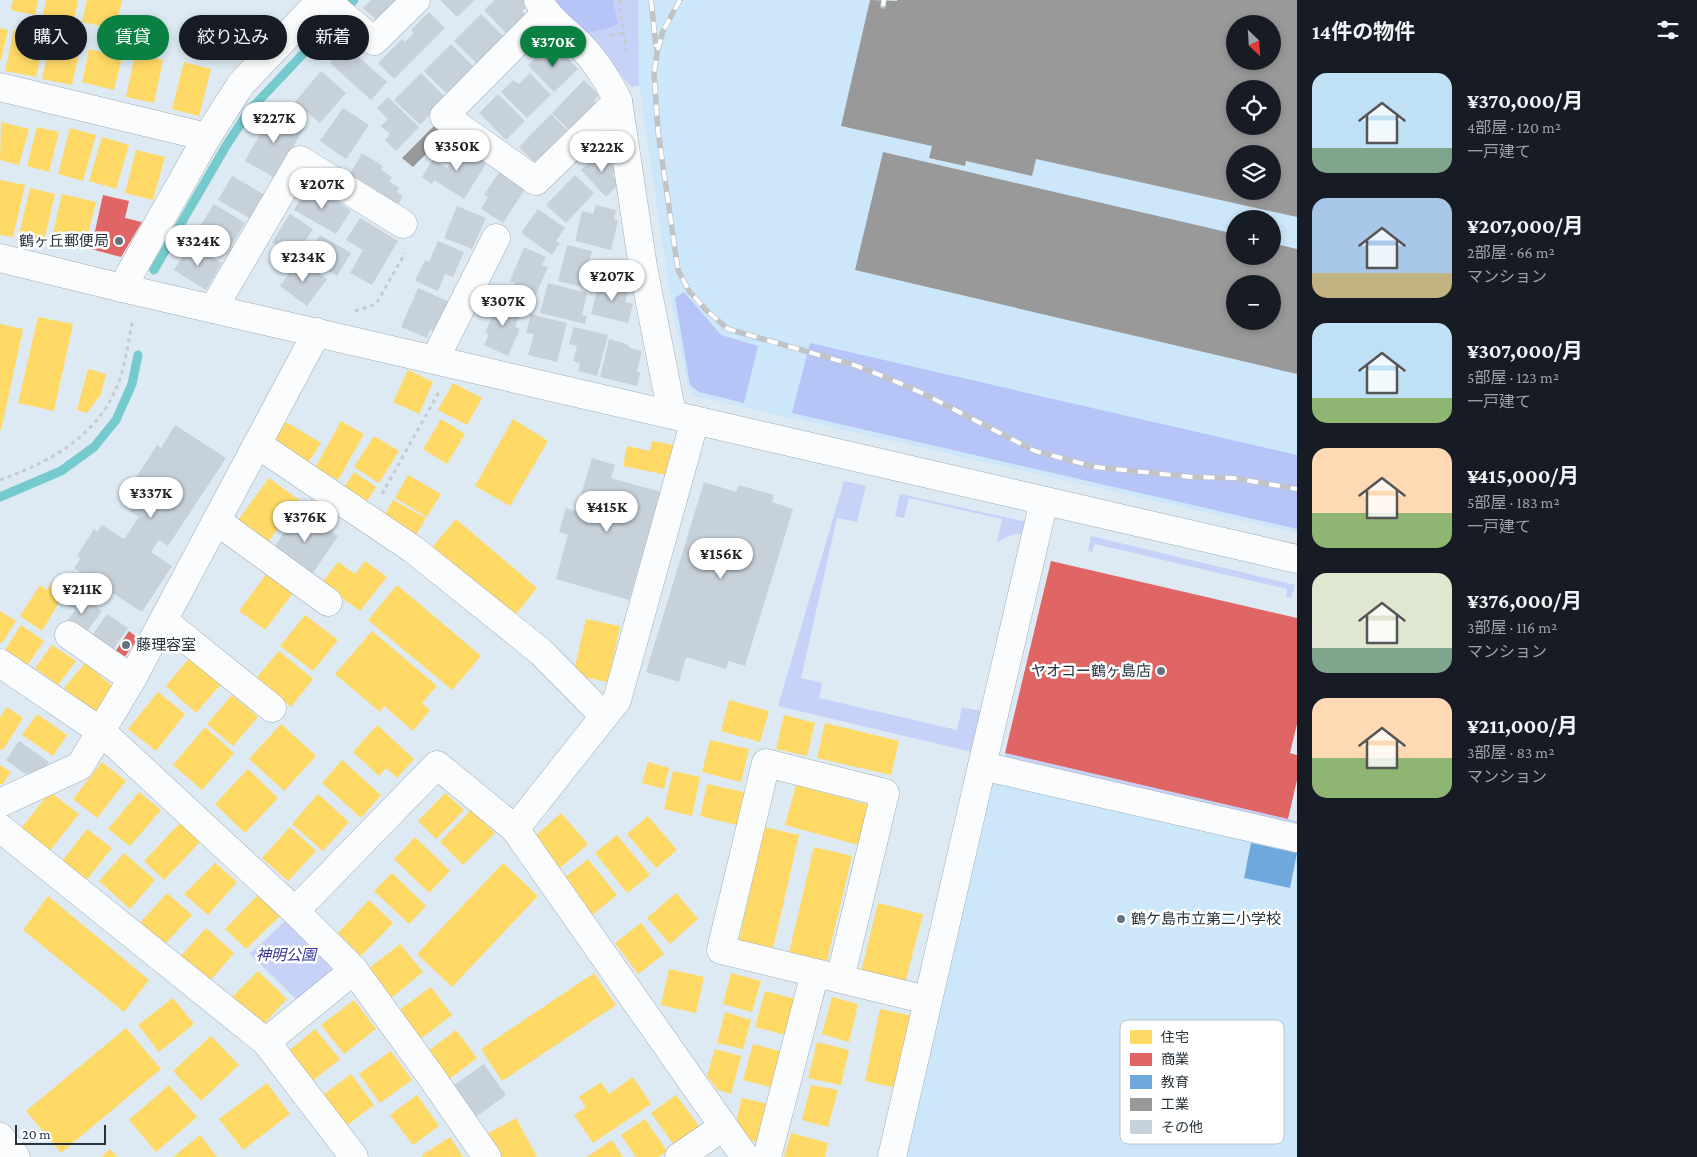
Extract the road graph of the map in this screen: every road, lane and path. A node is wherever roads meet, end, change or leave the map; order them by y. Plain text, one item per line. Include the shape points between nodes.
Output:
1 (323, 0) edge
2 (416, 0) edge
3 (619, 0) edge
4 (542, 6) edge
5 (627, 57) dead end
6 (0, 87) edge
7 (618, 101) junction
8 (207, 137) junction
9 (404, 224) joint
10 (496, 238) dead end
11 (0, 258) edge
12 (130, 289) junction
13 (212, 309) junction
14 (321, 333) junction
15 (445, 362) junction
16 (684, 417) junction
17 (257, 444) junction
18 (0, 480) edge
19 (1044, 501) junction
20 (368, 518) junction
21 (217, 521) junction
22 (1297, 559) edge
23 (328, 602) dead end
24 (164, 621) junction
25 (69, 635) dead end
26 (0, 664) edge
27 (132, 679) junction
28 (272, 708) dead end
29 (604, 716) junction
30 (102, 732) junction
31 (982, 766) junction
32 (1, 801) edge
33 (0, 828) edge
34 (515, 829) junction
35 (1297, 838) edge
36 (295, 911) junction
37 (354, 970) junction
38 (828, 976) junction
39 (927, 1000) junction
40 (266, 1042) junction
41 (723, 1127) junction
42 (0, 1137) edge
43 (16, 1157) edge
44 (354, 1157) edge
45 (487, 1157) edge
46 (679, 1157) edge
47 (745, 1157) edge
48 (767, 1157) edge
49 (892, 1157) edge

1 - 2 street via 374,41
1 - 8 street via 241,84
3 - 5 path
4 - 7 street via 595,62
4 - 7 street via 444,116 536,181
6 - 8 street
7 - 16 street via 642,267
8 - 12 street
9 - 13 street via 300,160
9 - 14 path via 409,247 376,304 336,317
10 - 15 street
11 - 12 street
12 - 13 street
12 - 18 path via 122,372 112,399 92,428 65,450
13 - 14 street
14 - 15 street
14 - 17 street
15 - 16 street
15 - 20 path
16 - 19 street
16 - 29 street via 617,700
17 - 20 street
17 - 21 street
19 - 22 street
19 - 31 street
20 - 29 street via 414,550 540,652
21 - 23 street
21 - 24 street
24 - 27 street
24 - 28 street
25 - 27 street
26 - 30 street
27 - 30 street
29 - 34 street
30 - 32 street via 80,766
30 - 36 street
31 - 35 street
31 - 39 street
33 - 40 street
34 - 36 street via 437,765
34 - 41 street
36 - 37 street
37 - 40 street
37 - 45 street
38 - 38 street via 721,950 766,763 885,793
38 - 39 street
38 - 48 street
39 - 49 street
40 - 44 street
41 - 46 street
41 - 47 street
42 - 43 street

